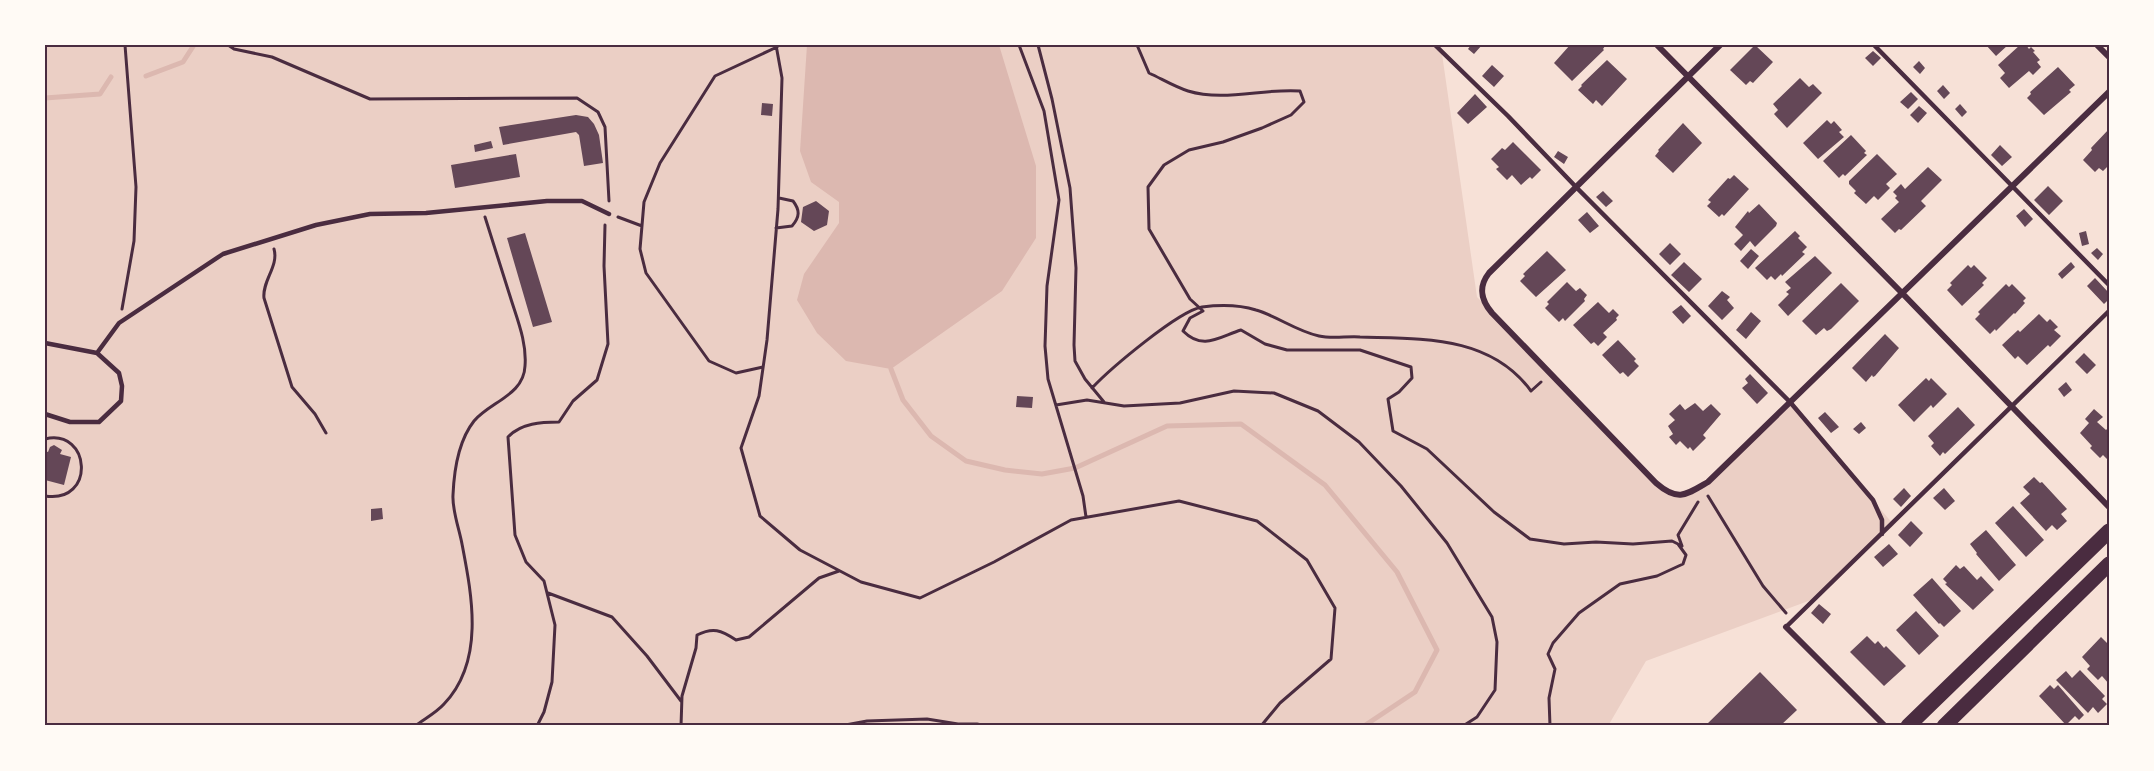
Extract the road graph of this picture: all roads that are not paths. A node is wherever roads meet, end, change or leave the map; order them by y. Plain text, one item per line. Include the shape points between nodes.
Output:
1 (1435, 45) edge
2 (1657, 45) edge
3 (1720, 45) edge
4 (1874, 45) edge
5 (2097, 45) edge
6 (2109, 57) edge
7 (1687, 78) junction
8 (2109, 92) edge
9 (2011, 186) junction
10 (1576, 188) junction
11 (609, 214) road end
12 (2109, 285) edge
13 (1902, 293) junction
14 (2109, 312) edge
15 (45, 343) edge
16 (97, 353) junction
17 (1790, 402) junction
18 (2012, 408) junction
19 (45, 414) edge
20 (2109, 507) edge
21 (2109, 531) edge
22 (1882, 534) junction
23 (2109, 564) edge
24 (1786, 627) joint
25 (1886, 726) edge
26 (1908, 726) edge
27 (1944, 726) edge

1 - 10 lane
2 - 7 street
3 - 7 street
4 - 9 lane
5 - 6 street
7 - 10 street
7 - 13 street
8 - 9 street
9 - 12 lane
9 - 13 street
10 - 17 lane
10 - 17 street via 1489,273 1481,291 1483,299 1492,313 1656,483 1680,496 1696,490
11 - 16 lane via 582,201 547,201 426,213 370,214 316,225 223,254 119,322
13 - 17 street
13 - 18 street
14 - 18 lane
15 - 16 lane
16 - 19 lane via 119,373 121,401 99,422 70,422
17 - 22 lane via 1873,500 1882,520
18 - 20 street
18 - 22 lane
21 - 26 main road
22 - 24 lane
23 - 27 main road
24 - 25 street

